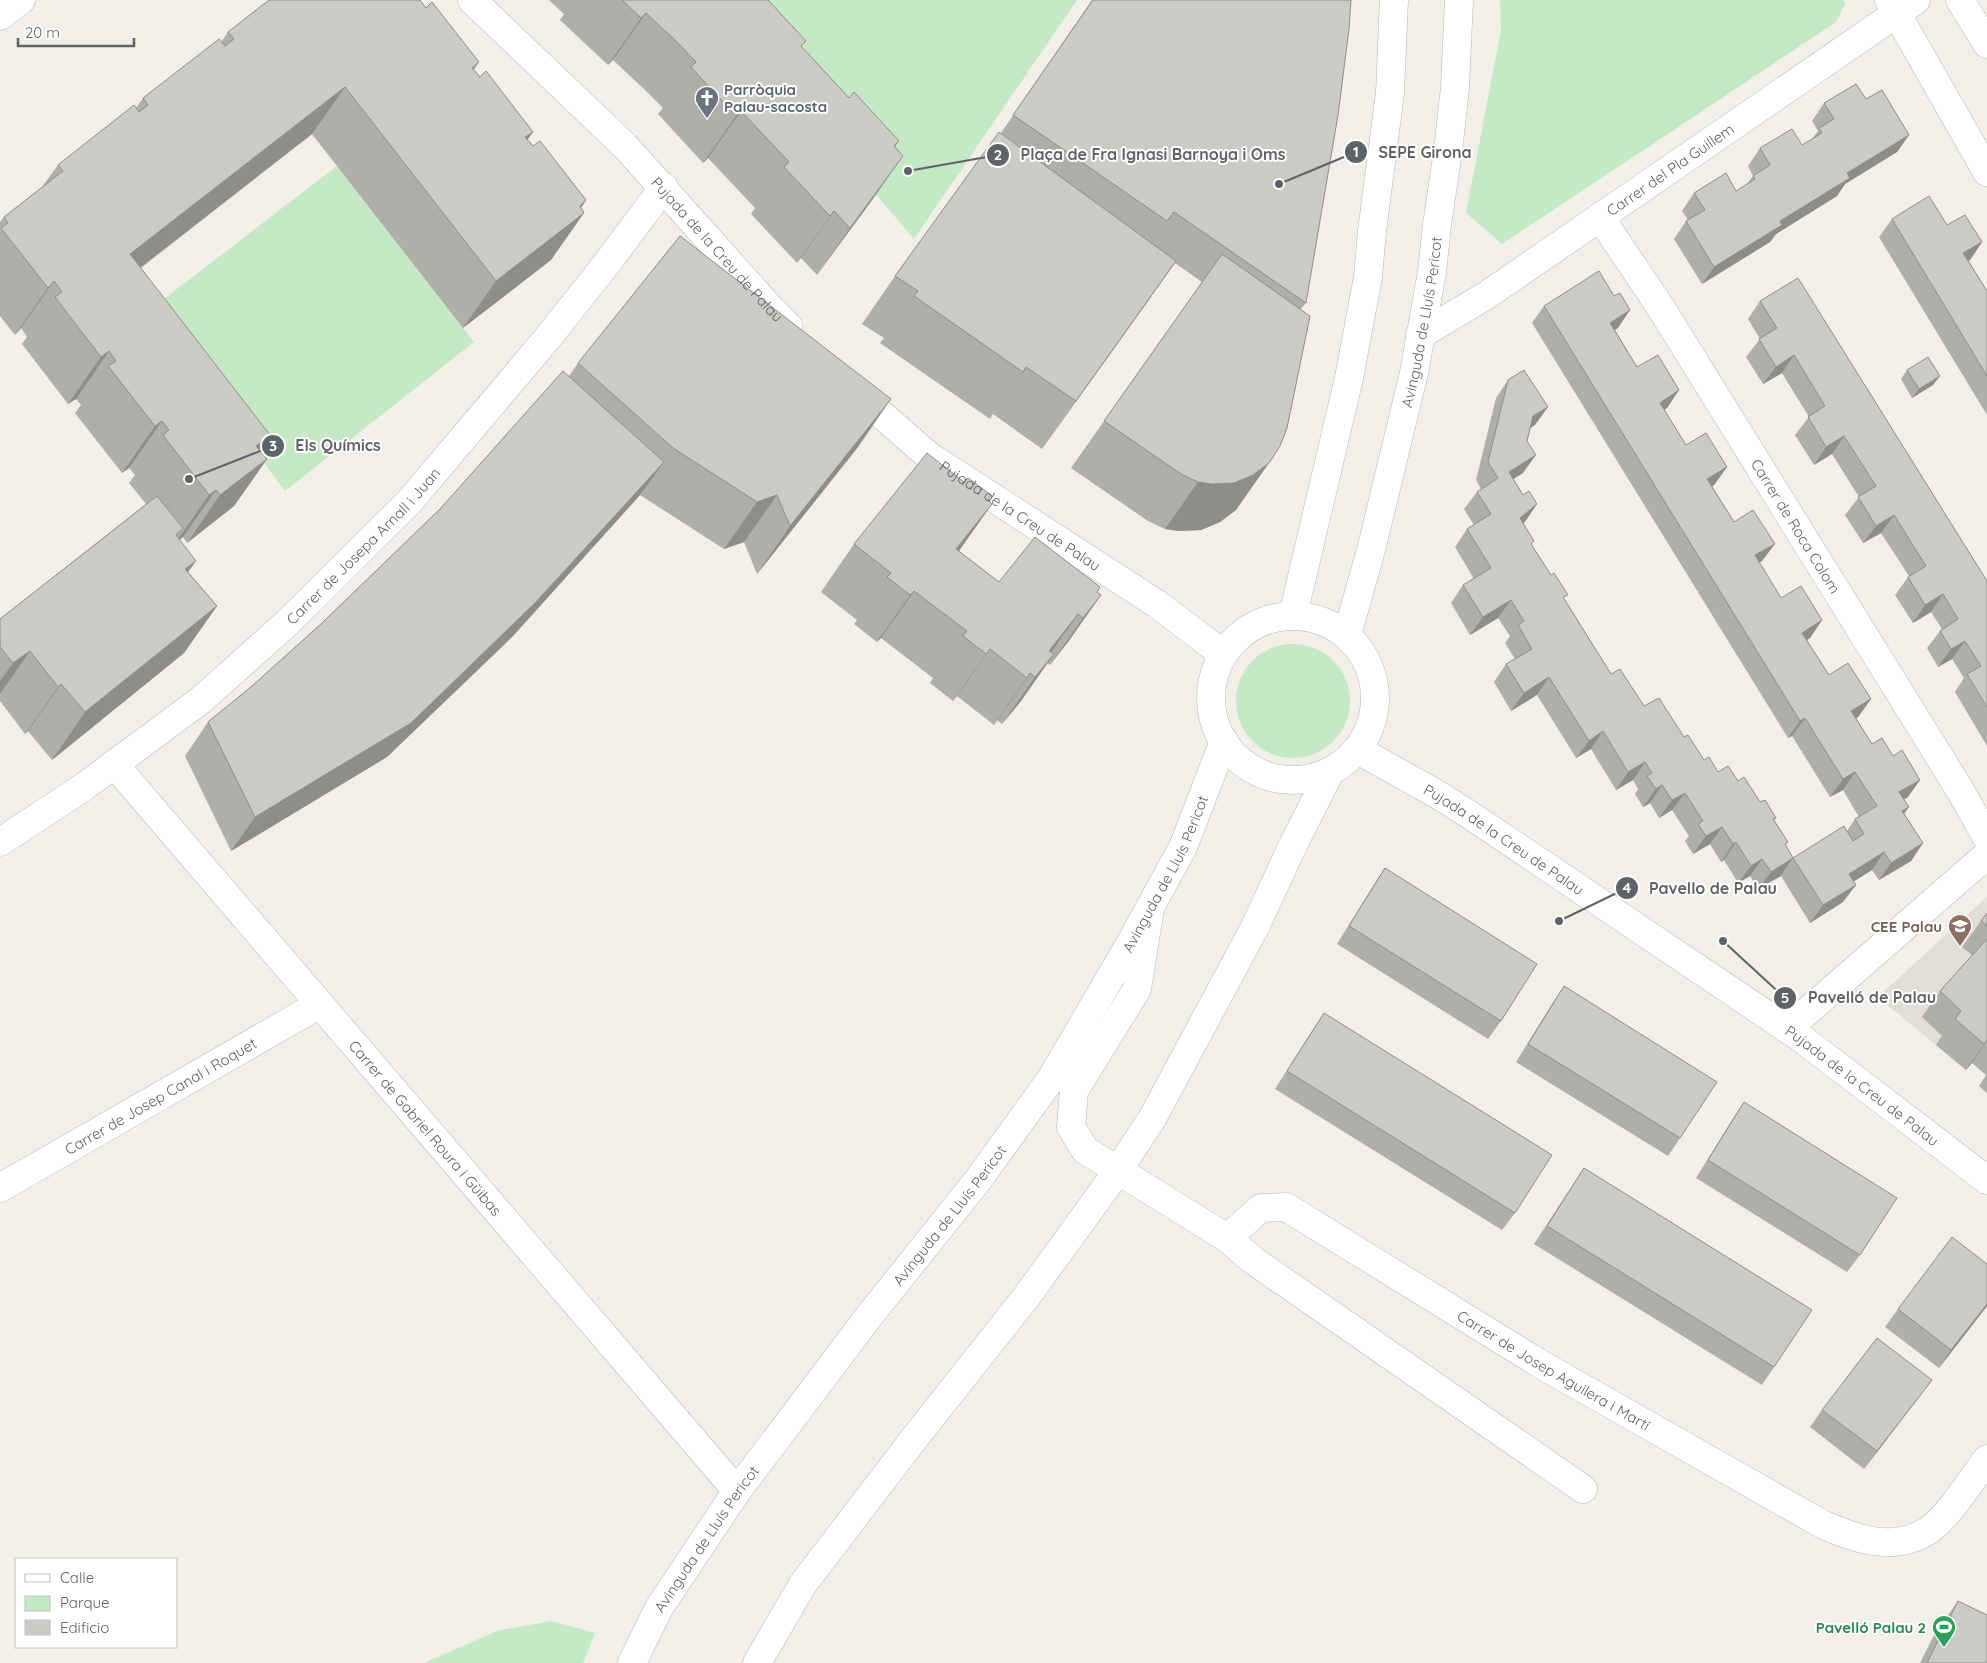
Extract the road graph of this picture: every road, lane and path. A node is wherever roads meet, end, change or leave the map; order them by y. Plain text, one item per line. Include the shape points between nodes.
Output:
1 (21, 0) edge
2 (472, 0) edge
3 (1394, 0) edge
4 (1459, 0) edge
5 (1960, 0) edge
6 (1901, 4) edge
7 (0, 16) edge
8 (1987, 44) edge
9 (1987, 172) edge
10 (664, 187) junction
11 (1600, 217) junction
12 (1420, 335) junction
13 (803, 342) edge
14 (831, 369) edge
15 (1293, 615) junction
16 (1347, 635) junction
17 (1223, 654) junction
18 (1224, 741) junction
19 (1358, 750) junction
20 (114, 764) junction
21 (1330, 772) junction
22 (1987, 838) edge
23 (0, 842) edge
24 (1987, 855) edge
25 (1150, 908) junction
26 (320, 1004) junction
27 (1787, 1029) junction
28 (1117, 1172) junction
29 (1987, 1180) edge
30 (0, 1188) edge
31 (1227, 1238) junction
32 (1987, 1459) edge
33 (1583, 1489) dead end
34 (737, 1490) junction
35 (632, 1663) edge
36 (757, 1663) edge

1 - 7 street
2 - 10 street, Pujada de la Creu de Palau
3 - 15 street via 1390,93 1368,278 1349,378
4 - 12 street, Avinguda de Lluís Pericot via 1448,151
5 - 8 street
6 - 9 street
6 - 11 street, Carrer del Pla Guillem
10 - 13 street, Pujada de la Creu de Palau
10 - 20 street, Carrer de Josepa Arnall i Juan via 546,340 409,502 287,623 201,700
11 - 12 street, Carrer del Pla Guillem via 1487,295
11 - 22 street, Carrer de Roca Colom via 1661,308
12 - 16 street, Avinguda de Lluís Pericot via 1414,373 1371,550
14 - 17 street, Pujada de la Creu de Palau via 929,456 1157,604
15 - 16 street via 1314,617
15 - 17 street via 1270,619 1249,628 1233,640
16 - 19 street via 1363,654 1372,674 1376,695 1372,722
17 - 18 street via 1212,687 1212,711
18 - 21 street via 1240,761 1270,778 1308,779
18 - 25 street, Avinguda de Lluís Pericot via 1183,846
19 - 21 street
19 - 27 street, Pujada de la Creu de Palau via 1470,815
20 - 23 street, Carrer de Josepa Arnall i Juan
20 - 26 street, Carrer de Gabriel Roura i Güibas
21 - 28 street via 1255,927 1153,1116
24 - 27 street
25 - 28 street via 1137,989 1074,1091 1071,1127 1084,1150
25 - 34 street, Avinguda de Lluís Pericot via 1051,1079 978,1180
26 - 30 street, Carrer de Josep Canal i Roquet
26 - 34 street, Carrer de Gabriel Roura i Güibas
27 - 29 street, Pujada de la Creu de Palau
28 - 31 street
28 - 36 street via 1027,1296 803,1584
31 - 32 street, Carrer de Josep Aguilera i Martí via 1261,1208 1286,1207 1542,1365 1848,1536 1873,1542 1895,1542 1929,1530
31 - 33 street via 1254,1261
34 - 35 street, Avinguda de Lluís Pericot via 659,1608

